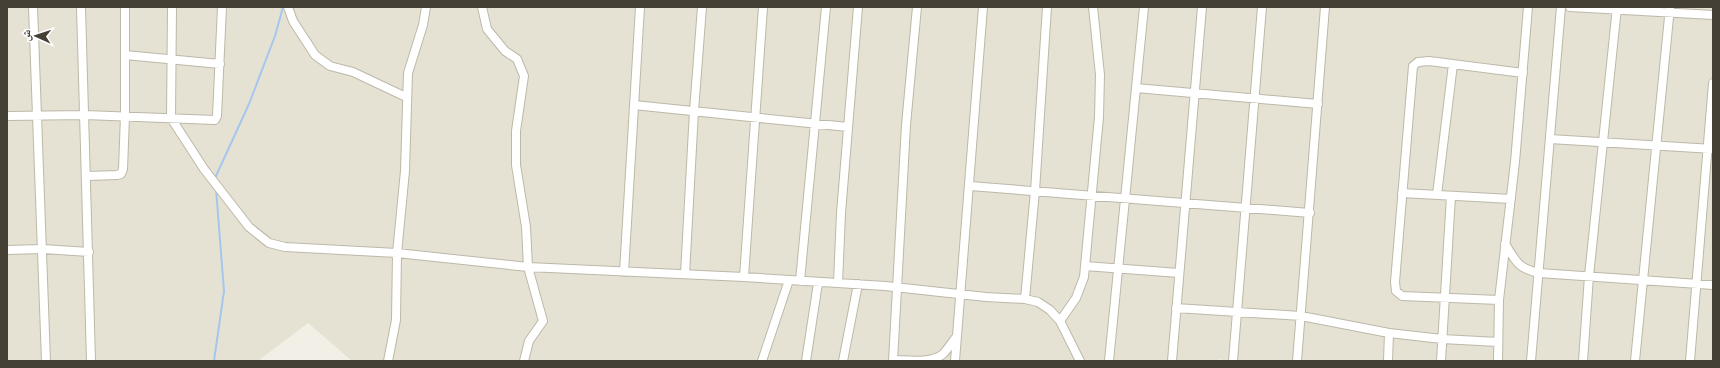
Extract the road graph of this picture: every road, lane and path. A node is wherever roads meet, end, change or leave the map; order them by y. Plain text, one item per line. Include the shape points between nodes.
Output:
1 (33, 7) edge
2 (81, 7) edge
3 (125, 7) edge
4 (172, 7) edge
5 (222, 7) edge
6 (288, 7) edge
7 (426, 7) edge
8 (482, 7) edge
9 (640, 7) edge
10 (702, 7) edge
11 (763, 7) edge
12 (826, 7) edge
13 (858, 7) edge
14 (917, 7) edge
15 (983, 7) edge
16 (1047, 7) edge
17 (1093, 7) edge
18 (1144, 7) edge
19 (1202, 7) edge
20 (1262, 7) edge
21 (1325, 7) edge
22 (1528, 7) edge
23 (1561, 7) edge
24 (1570, 7) edge
25 (1617, 8) edge
26 (1670, 10) edge
27 (1713, 15) edge
28 (125, 55) junction
29 (172, 59) junction
30 (220, 64) junction
31 (1453, 64) junction
32 (1523, 73) junction
33 (1713, 83) edge
34 (1136, 88) junction
35 (1194, 94) junction
36 (406, 97) junction
37 (1254, 98) junction
38 (1318, 104) junction
39 (634, 105) junction
40 (694, 111) junction
41 (85, 115) junction
42 (7, 116) edge
43 (37, 116) junction
44 (125, 116) junction
45 (754, 117) junction
46 (171, 118) junction
47 (814, 123) junction
48 (848, 127) junction
49 (1550, 139) junction
50 (1604, 142) junction
51 (1655, 146) junction
52 (1711, 148) edge
53 (87, 176) junction
54 (970, 186) junction
55 (1034, 192) junction
56 (1402, 192) junction
57 (1437, 195) junction
58 (1091, 196) junction
59 (1451, 196) junction
60 (1126, 198) junction
61 (1511, 199) junction
62 (1185, 203) junction
63 (1246, 208) junction
64 (1310, 213) junction
65 (1505, 244) junction
66 (43, 249) junction
67 (7, 250) edge
68 (89, 252) junction
69 (397, 252) junction
70 (1085, 266) junction
71 (528, 267) junction
72 (1119, 268) junction
73 (624, 272) junction
74 (1179, 273) junction
75 (1539, 273) junction
76 (685, 274) junction
77 (1589, 276) junction
78 (744, 277) junction
79 (789, 280) junction
80 (1642, 280) junction
81 (800, 281) junction
82 (818, 283) junction
83 (838, 283) junction
84 (858, 284) junction
85 (1696, 284) junction
86 (1713, 286) edge
87 (896, 287) junction
88 (961, 294) junction
89 (1025, 298) junction
90 (1445, 299) junction
91 (1499, 300) junction
92 (1176, 308) junction
93 (1237, 312) junction
94 (1301, 316) junction
95 (1060, 321) junction
96 (1389, 333) junction
97 (957, 336) junction
98 (1442, 339) junction
99 (1498, 342) junction
100 (46, 361) edge
101 (91, 361) edge
102 (388, 361) edge
103 (524, 361) edge
104 (762, 361) edge
105 (806, 361) edge
106 (843, 361) edge
107 (893, 361) edge
108 (955, 361) edge
109 (1080, 361) edge
110 (1110, 361) edge
111 (1172, 361) edge
112 (1233, 361) edge
113 (1297, 361) edge
114 (1388, 361) edge
115 (1441, 361) edge
116 (1498, 361) edge
117 (1531, 361) edge
118 (1583, 361) edge
119 (1635, 361) edge
120 (1690, 361) edge

1 - 43 street
2 - 41 street
3 - 28 street
4 - 29 street
5 - 30 street
6 - 36 street via 293,21 315,56 330,66 353,72
7 - 36 street via 408,73
8 - 71 street via 487,29 505,51 517,59 524,76 516,132 516,165 526,227
9 - 39 street
10 - 40 street
11 - 45 street
12 - 47 street
13 - 48 street
14 - 87 street via 906,125
15 - 54 street
16 - 55 street
17 - 58 street via 1100,75 1099,117
18 - 34 street
19 - 35 street
20 - 37 street
21 - 38 street
22 - 32 street
23 - 49 street
24 - 25 street
25 - 26 street
25 - 50 street
26 - 27 street
26 - 51 street
28 - 29 street
28 - 44 street
29 - 30 street
29 - 46 street
30 - 46 street via 215,120
31 - 32 street
31 - 56 street via 1429,61 1418,62 1413,66
31 - 57 street
32 - 61 street
33 - 52 street
34 - 35 street
34 - 60 street
35 - 37 street
35 - 62 street
36 - 69 street via 405,170
37 - 38 street
37 - 63 street
38 - 64 street
39 - 40 street
39 - 73 street
40 - 45 street
40 - 76 street
41 - 43 street
41 - 44 street
41 - 53 street
42 - 43 street
43 - 66 street
44 - 46 street
44 - 53 street via 122,174
45 - 47 street
45 - 78 street
46 - 69 street via 204,168 249,227 269,243 285,247
47 - 48 street
47 - 81 street
48 - 83 street
49 - 50 street
49 - 75 street
50 - 51 street
50 - 77 street
51 - 52 street
51 - 80 street
52 - 85 street
53 - 68 street
54 - 55 street
54 - 88 street
55 - 58 street
55 - 89 street
56 - 57 street
56 - 90 street via 1394,282 1396,290 1402,296
57 - 59 street
58 - 60 street
58 - 70 street
59 - 61 street
59 - 90 street
60 - 62 street
60 - 72 street
61 - 65 street
62 - 63 street
62 - 74 street
63 - 64 street
63 - 93 street
64 - 94 street
65 - 75 street via 1519,266
65 - 91 street
66 - 67 street
66 - 68 street
66 - 100 street
68 - 101 street
69 - 71 street
69 - 102 street via 396,320
70 - 72 street
70 - 95 street via 1084,277 1076,298
71 - 73 street
71 - 103 street via 543,321 529,341
72 - 74 street
72 - 110 street
73 - 76 street
74 - 92 street
75 - 77 street
75 - 117 street
76 - 78 street
77 - 80 street
77 - 118 street
78 - 79 street
79 - 81 street
79 - 104 street
80 - 85 street
80 - 119 street
81 - 82 street
82 - 83 street
82 - 105 street
83 - 84 street
84 - 87 street
84 - 106 street
85 - 86 street
85 - 120 street
87 - 88 street
87 - 107 street
88 - 89 street
88 - 97 street
89 - 95 street via 1038,302
90 - 91 street
90 - 98 street
91 - 99 street
92 - 93 street
92 - 111 street
93 - 94 street
93 - 112 street
94 - 96 street
94 - 113 street
95 - 109 street
96 - 98 street
96 - 114 street
97 - 107 street via 942,354 935,358
97 - 108 street
98 - 99 street
98 - 115 street
99 - 116 street

